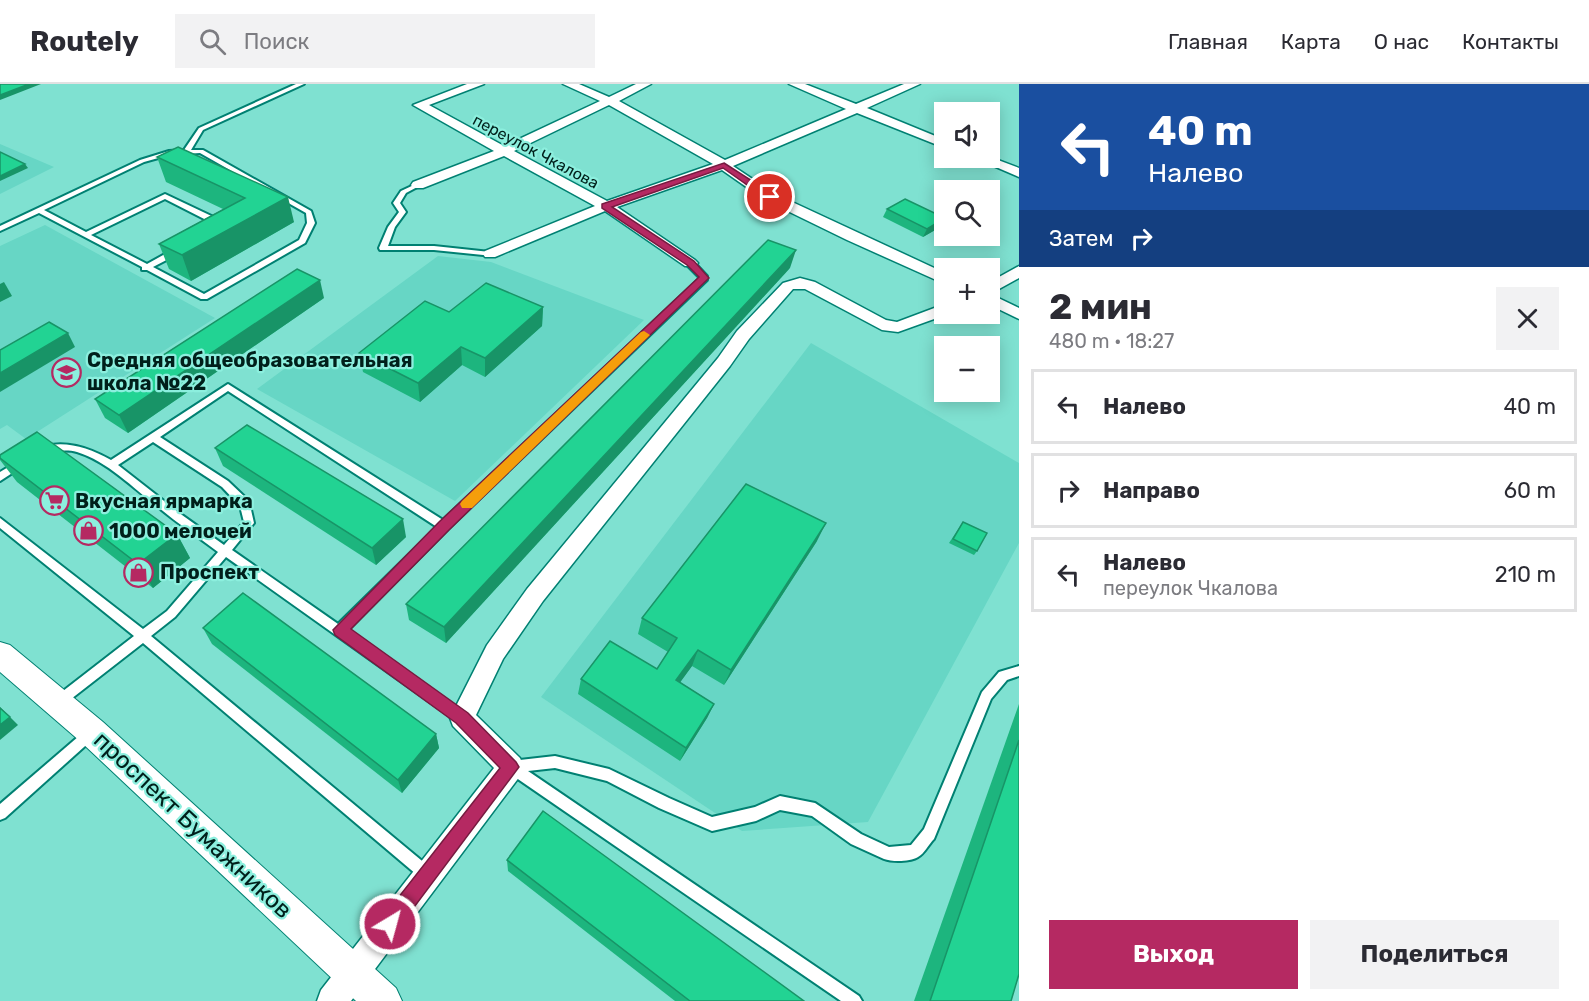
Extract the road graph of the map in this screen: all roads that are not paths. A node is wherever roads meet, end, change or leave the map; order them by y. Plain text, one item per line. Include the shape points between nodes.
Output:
1 (301, 84) edge
2 (478, 84) edge
3 (569, 84) edge
4 (645, 84) edge
5 (795, 84) edge
6 (914, 84) edge
7 (610, 101) junction
8 (856, 110) junction
9 (934, 140) edge
10 (186, 152) junction
11 (502, 152) junction
12 (724, 165) junction
13 (1000, 166) edge
14 (1019, 173) edge
15 (418, 185) joint
16 (606, 206) junction
17 (39, 210) junction
18 (0, 230) edge
19 (213, 230) edge
20 (85, 235) junction
21 (184, 246) edge
22 (490, 254) joint
23 (690, 263) joint
24 (145, 268) junction
25 (1019, 271) edge
26 (934, 274) edge
27 (1000, 283) edge
28 (1000, 304) edge
29 (934, 313) edge
30 (1019, 314) edge
31 (153, 437) junction
32 (111, 465) junction
33 (0, 477) edge
34 (0, 522) edge
35 (444, 526) junction
36 (226, 551) junction
37 (340, 630) junction
38 (142, 635) junction
39 (0, 654) edge
40 (1019, 671) edge
41 (56, 703) junction
42 (462, 718) junction
43 (92, 732) junction
44 (510, 767) junction
45 (0, 813) edge
46 (428, 875) junction
47 (352, 973) junction
48 (332, 1001) edge
49 (383, 1001) edge
50 (854, 1001) edge

1 - 10 lane via 201,129
2 - 11 street, переулок Чкалова via 418,105
3 - 7 street
4 - 7 street
5 - 8 street
6 - 8 street
7 - 11 street
7 - 12 street
8 - 9 street
8 - 12 street
10 - 17 lane via 142,160
10 - 24 lane via 201,151 309,212 311,223 302,241 204,297
11 - 15 street
11 - 16 street, переулок Чкалова
12 - 16 street
12 - 26 street via 770,197
13 - 14 street
15 - 22 lane via 403,192 396,203 403,212 383,248
16 - 22 street
16 - 23 street, переулок Чкалова
17 - 18 lane
17 - 20 lane
19 - 20 lane via 223,225 165,196
20 - 24 lane
21 - 24 lane
23 - 35 lane via 704,278
25 - 27 street
28 - 30 street
29 - 42 street via 898,327 882,325 810,285 788,286 742,335 535,595 495,652
31 - 32 lane
31 - 35 lane via 228,387
31 - 36 lane via 225,484 245,504 249,523
32 - 33 lane via 81,448 65,445 44,448
32 - 36 lane
34 - 38 lane
35 - 37 lane
36 - 37 lane
36 - 38 lane via 171,614
37 - 42 lane
38 - 41 lane
38 - 46 lane
39 - 41 street, проспект Бумажников
40 - 44 lane via 1003,676 986,696 929,834 914,852 888,854 856,839 815,810 780,803 756,814 712,824 609,775 555,762
41 - 43 street, проспект Бумажников
42 - 44 street
43 - 45 lane
43 - 47 street, проспект Бумажников
44 - 46 street
44 - 50 lane
46 - 47 street
47 - 48 street
47 - 49 street, проспект Бумажников

